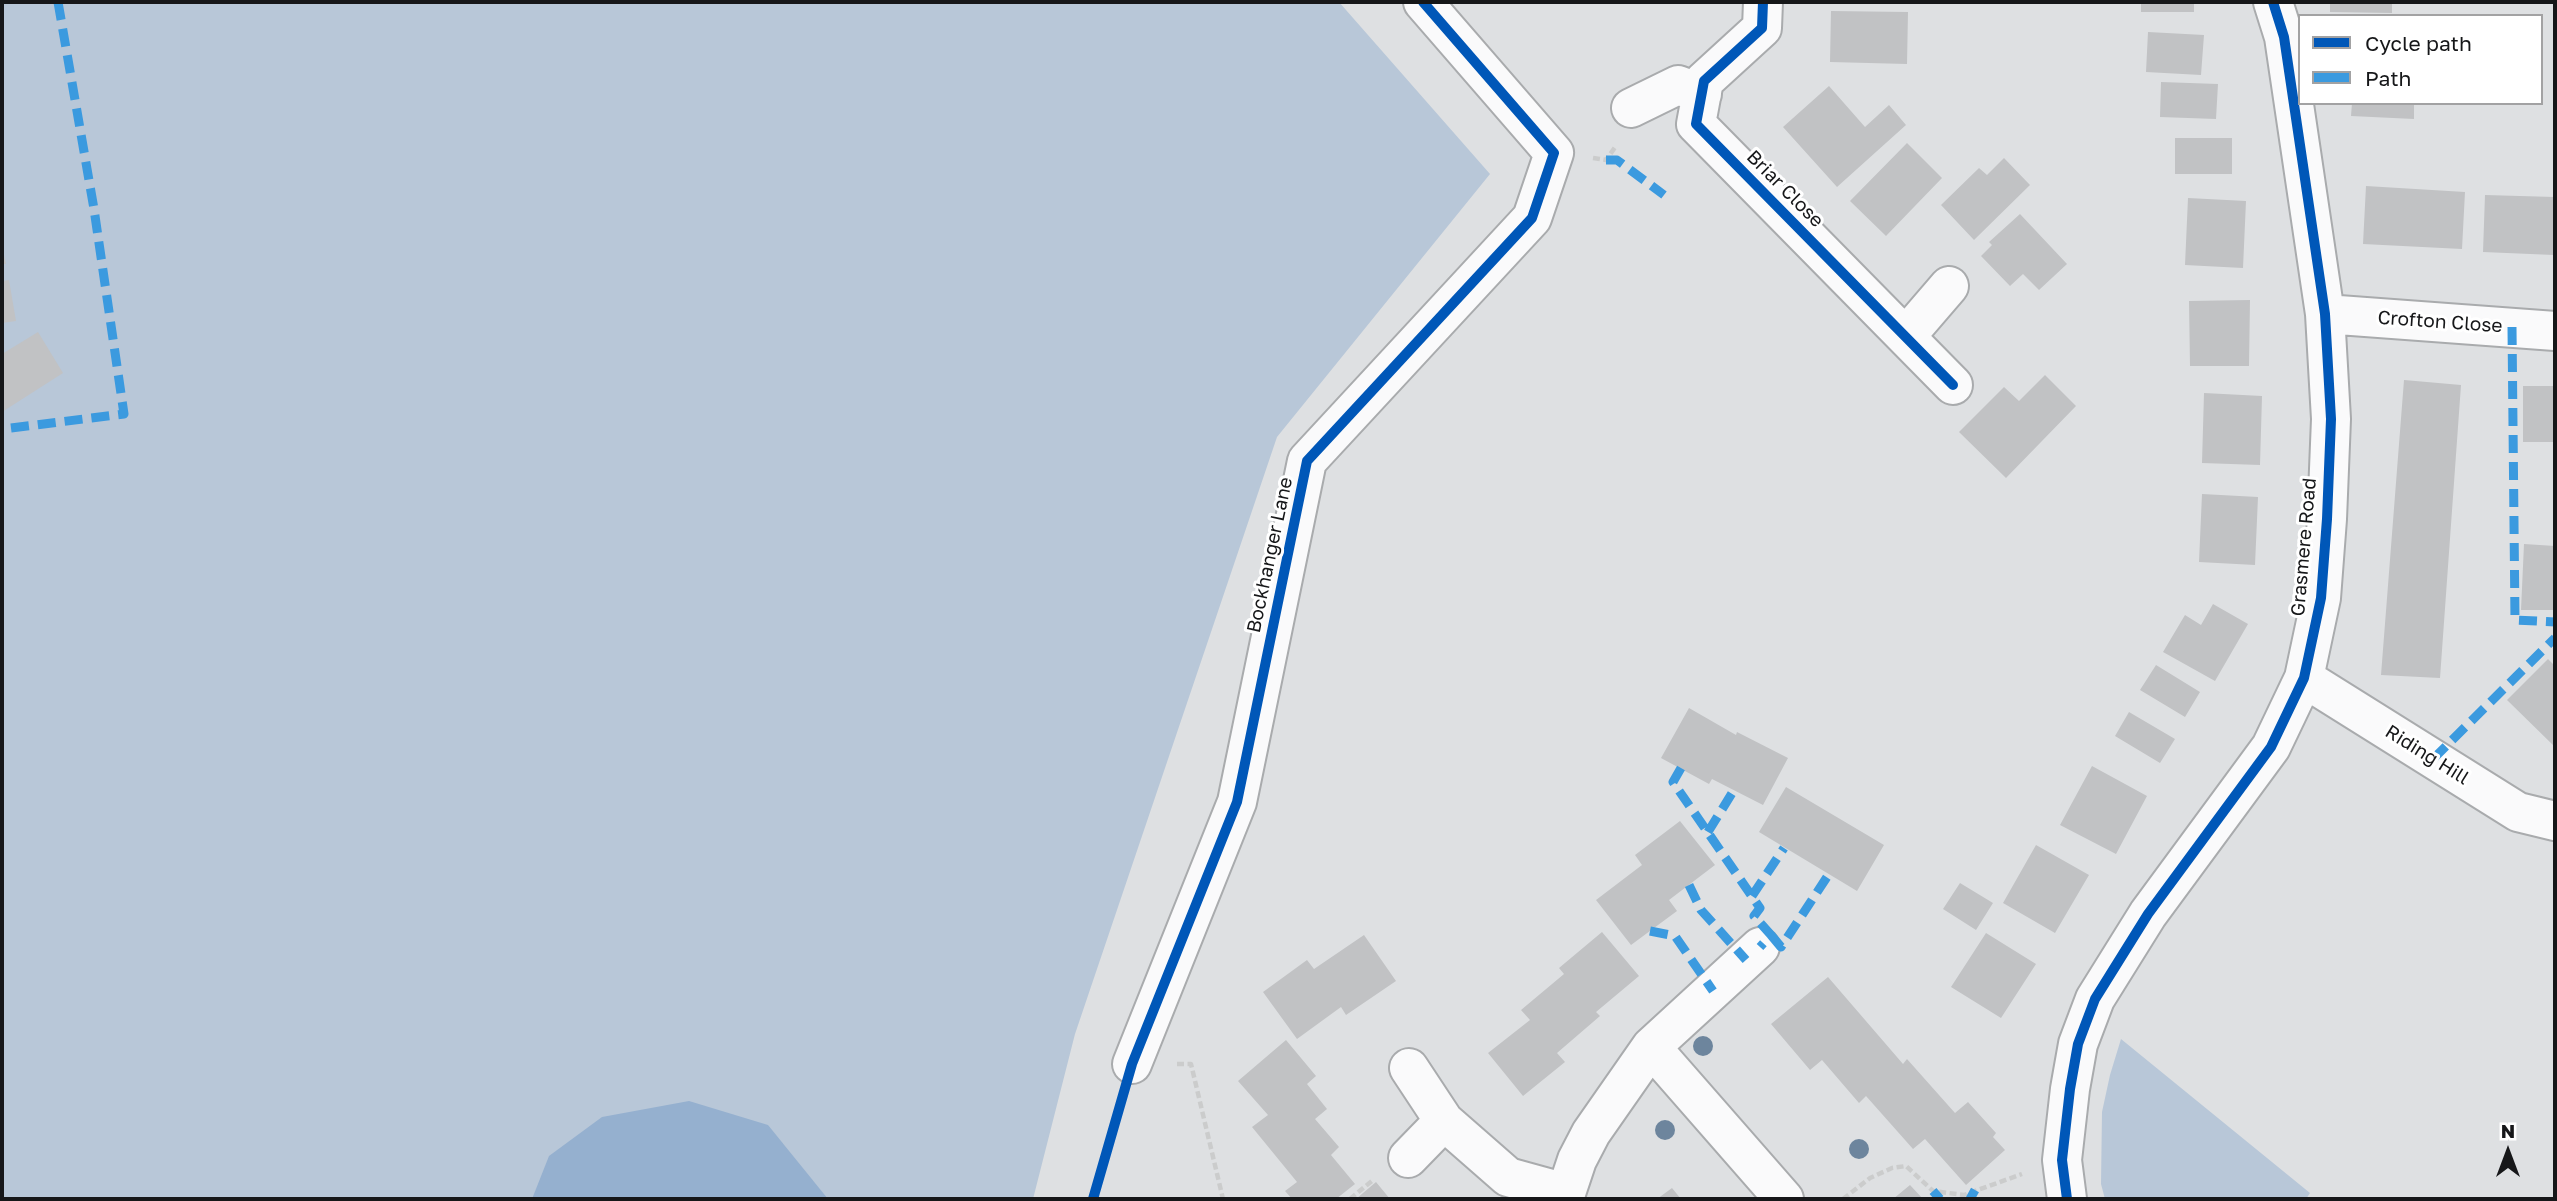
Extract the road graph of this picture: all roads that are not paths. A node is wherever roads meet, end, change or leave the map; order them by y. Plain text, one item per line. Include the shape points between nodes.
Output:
1 (1423, 2) edge
2 (1763, 2) edge
3 (2273, 2) edge
4 (1702, 94) junction
5 (1630, 108) dead end
6 (1949, 286) dead end
7 (2325, 314) junction
8 (2555, 331) edge
9 (1906, 335) junction
10 (1952, 385) dead end
11 (2304, 678) junction
12 (2555, 821) edge
13 (1759, 947) dead end
14 (1651, 1047) junction
15 (1132, 1064) road end
16 (1409, 1068) dead end
17 (1444, 1121) junction
18 (1408, 1157) dead end
19 (1565, 1196) edge
20 (1784, 1199) edge
21 (2067, 1199) edge

1 - 15 street, Bockhanger Lane via 1554,153 1531,218 1307,461 1237,802
2 - 4 street, Briar Close via 1762,28 1704,80
3 - 7 street, Grasmere Road via 2284,37
4 - 5 street via 1678,85
4 - 9 street, Briar Close via 1696,124
6 - 9 street
7 - 8 street, Crofton Close
7 - 11 street, Grasmere Road via 2331,419 2328,519 2321,598
9 - 10 street, Briar Close
11 - 12 street, Riding Hill via 2518,812
11 - 21 street, Grasmere Road via 2271,747 2148,914 2095,999 2078,1044 2070,1089 2062,1160
13 - 14 street
14 - 19 street via 1591,1133
14 - 20 street
16 - 17 street
17 - 18 street
17 - 19 street via 1508,1177

